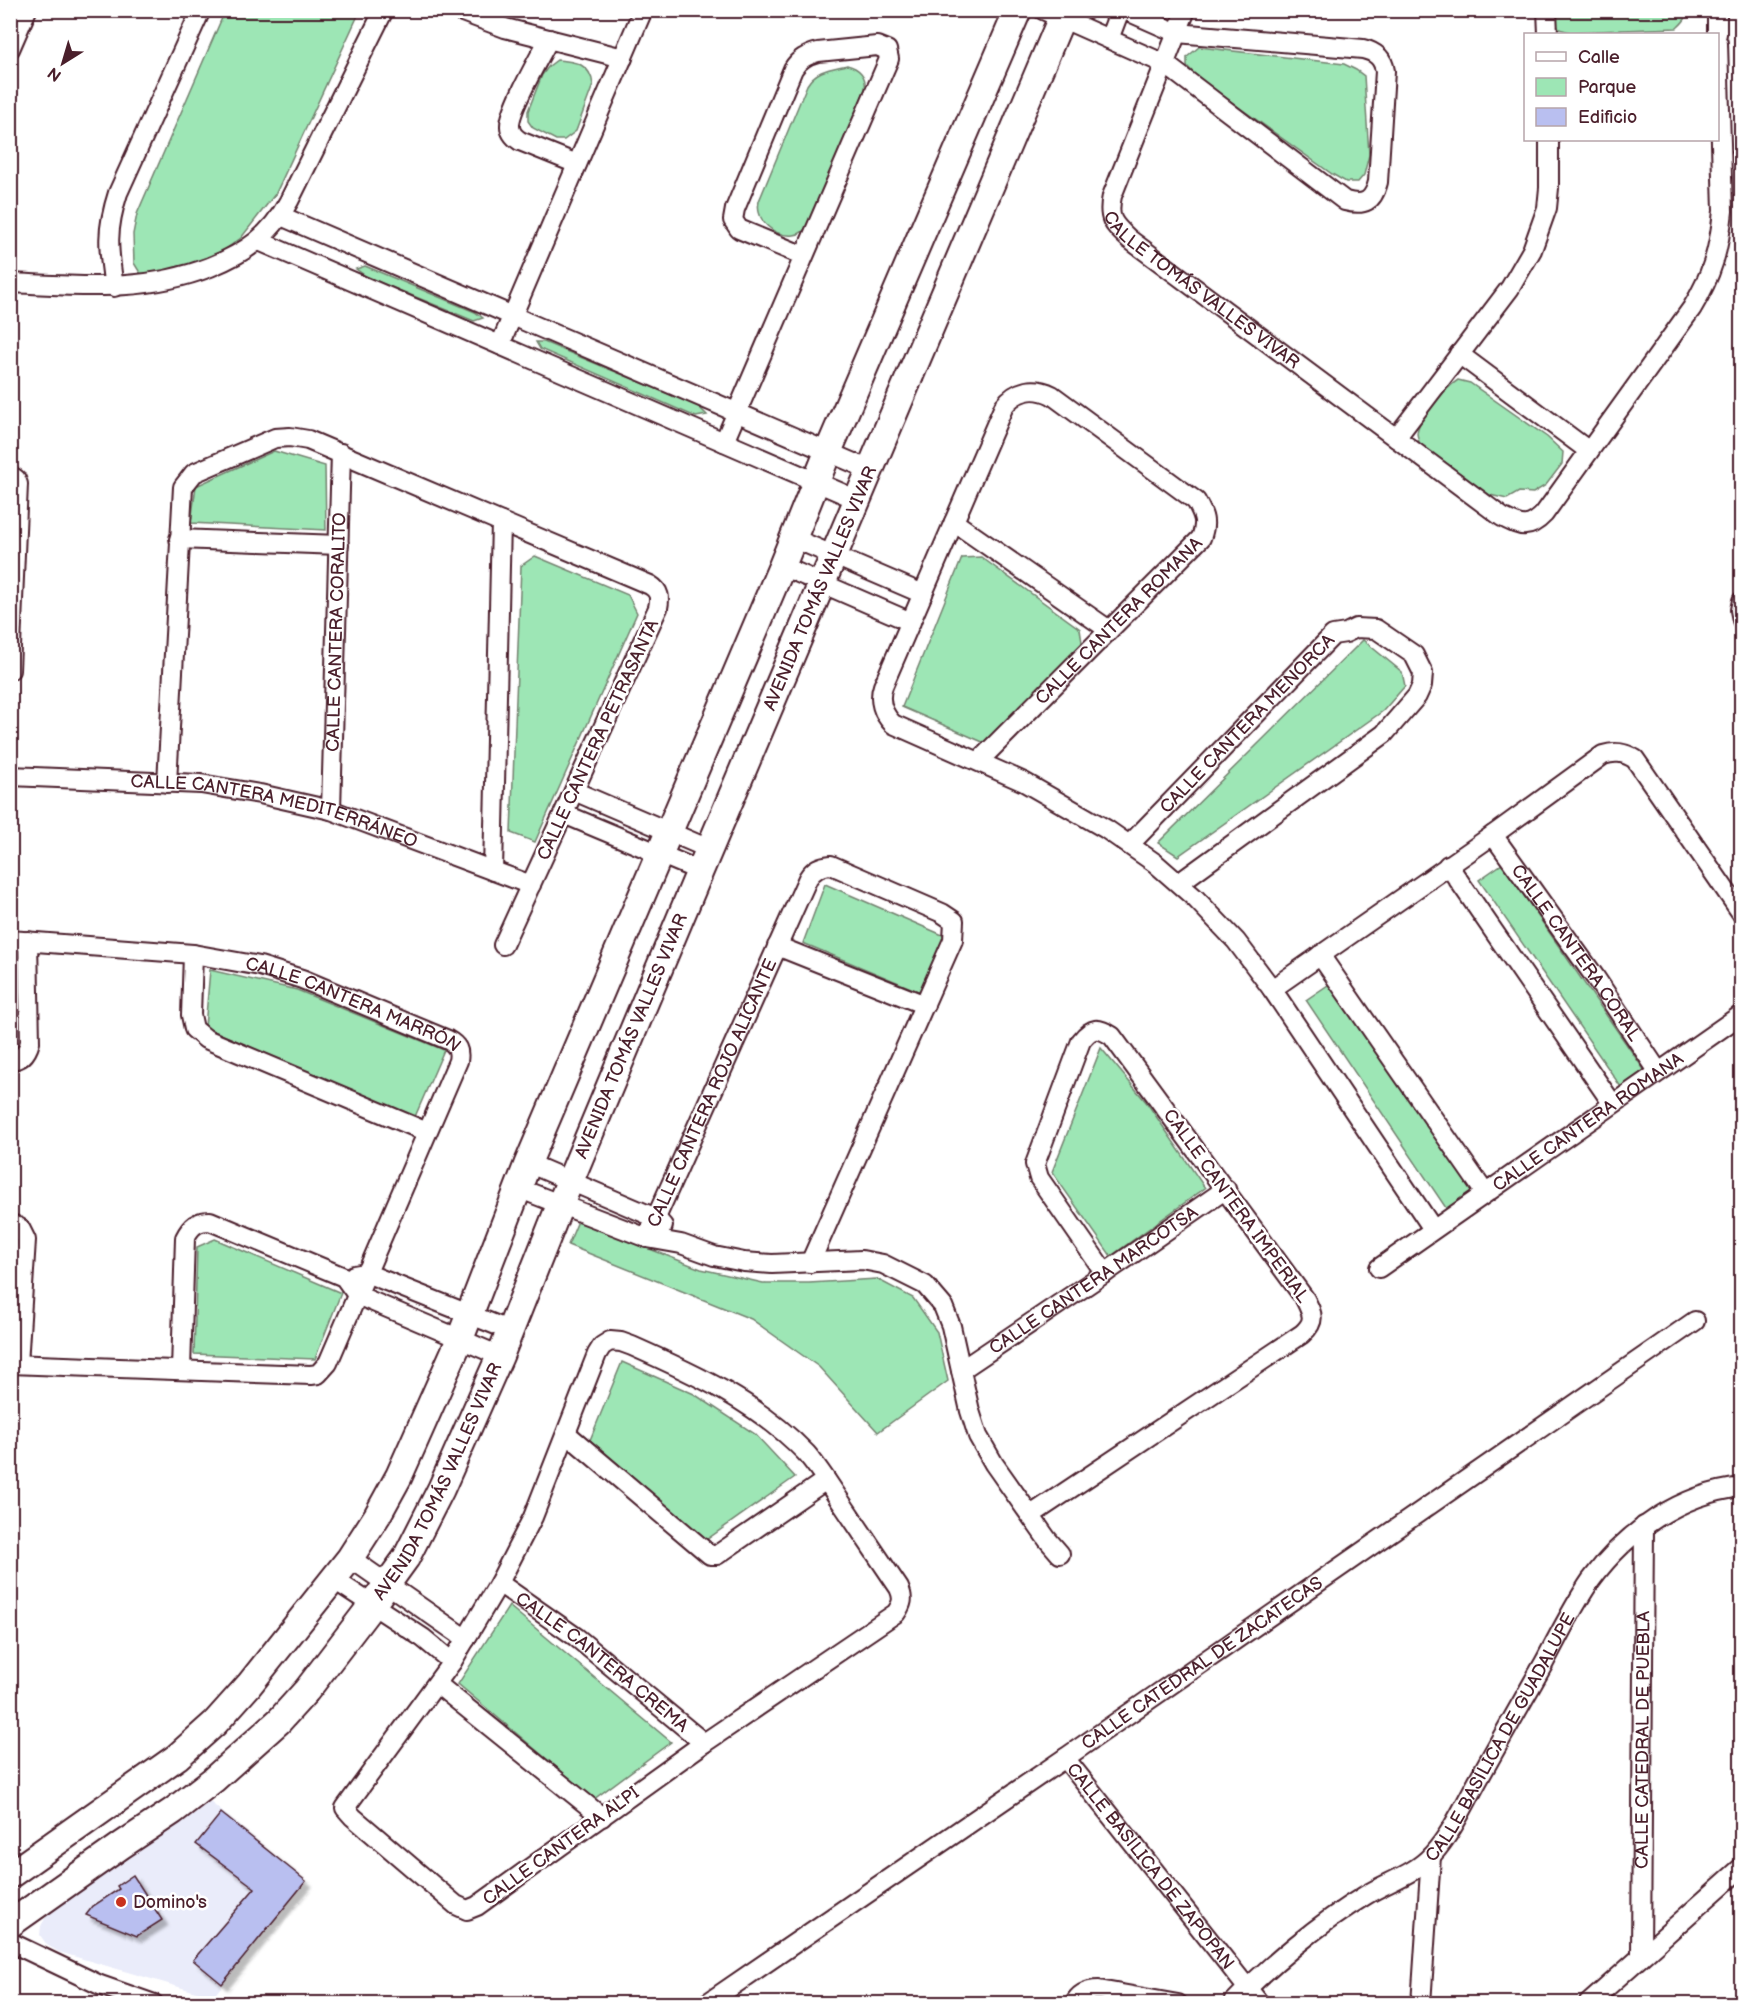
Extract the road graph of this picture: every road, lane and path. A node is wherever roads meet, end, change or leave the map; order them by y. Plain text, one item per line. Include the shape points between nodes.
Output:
1 (27, 10) edge
2 (201, 10) edge
3 (384, 10) edge
4 (457, 10) edge
5 (643, 10) edge
6 (1018, 10) edge
7 (1123, 10) edge
8 (1186, 10) edge
9 (1548, 10) edge
10 (1717, 10) edge
11 (1057, 13) edge
12 (1177, 33) junction
13 (1548, 33) edge
14 (1717, 33) edge
15 (549, 39) junction
16 (1109, 39) junction
17 (10, 49) edge
18 (623, 58) junction
19 (1165, 64) junction
20 (1719, 77) edge
21 (1549, 141) edge
22 (577, 164) junction
23 (281, 216) junction
24 (259, 241) junction
25 (804, 256) junction
26 (10, 283) edge
27 (114, 287) junction
28 (512, 316) junction
29 (500, 345) junction
30 (1459, 354) junction
31 (737, 414) junction
32 (1396, 438) junction
33 (724, 442) junction
34 (1589, 451) junction
35 (828, 452) junction
36 (341, 453) junction
37 (870, 470) junction
38 (10, 475) edge
39 (816, 482) junction
40 (858, 500) junction
41 (501, 522) junction
42 (954, 522) junction
43 (793, 538) junction
44 (179, 539) junction
45 (339, 545) junction
46 (834, 556) junction
47 (782, 566) junction
48 (865, 570) junction
49 (822, 583) junction
50 (923, 594) junction
51 (853, 597) junction
52 (1742, 601) edge
53 (1742, 620) edge
54 (911, 622) junction
55 (1109, 630) junction
56 (10, 670) edge
57 (979, 761) junction
58 (10, 776) edge
59 (167, 783) junction
60 (574, 791) junction
61 (331, 810) junction
62 (564, 814) junction
63 (638, 818) junction
64 (1493, 835) junction
65 (627, 840) junction
66 (664, 843) junction
67 (1130, 844) junction
68 (704, 860) junction
69 (1448, 865) junction
70 (493, 871) junction
71 (1179, 882) junction
72 (531, 885) junction
73 (1742, 914) edge
74 (19, 941) edge
75 (503, 945) dead end
76 (777, 946) junction
77 (192, 954) junction
78 (1320, 955) junction
79 (1272, 989) junction
80 (925, 1005) junction
81 (1742, 1014) edge
82 (10, 1060) edge
83 (1658, 1071) junction
84 (1612, 1103) junction
85 (427, 1132) junction
86 (528, 1163) junction
87 (571, 1182) junction
88 (518, 1188) junction
89 (1226, 1189) junction
90 (1485, 1193) junction
91 (603, 1195) junction
92 (560, 1205) junction
93 (594, 1218) junction
94 (656, 1218) junction
95 (10, 1223) edge
96 (1433, 1229) junction
97 (647, 1239) junction
98 (681, 1244) junction
99 (810, 1263) junction
100 (1380, 1268) dead end
101 (366, 1273) junction
102 (1105, 1273) junction
103 (344, 1277) junction
104 (357, 1295) junction
105 (429, 1298) junction
106 (470, 1314) junction
107 (419, 1321) junction
108 (1695, 1321) dead end
109 (510, 1331) junction
110 (460, 1339) junction
111 (500, 1356) junction
112 (14, 1364) edge
113 (181, 1370) junction
114 (961, 1370) junction
115 (567, 1434) junction
116 (826, 1480) junction
117 (1742, 1487) edge
118 (1031, 1515) junction
119 (1644, 1526) junction
120 (1060, 1554) dead end
121 (350, 1558) junction
122 (333, 1579) junction
123 (499, 1583) junction
124 (387, 1584) junction
125 (416, 1603) junction
126 (372, 1605) junction
127 (402, 1624) junction
128 (466, 1640) junction
129 (452, 1662) junction
130 (437, 1684) junction
131 (704, 1743) junction
132 (1065, 1758) junction
133 (602, 1817) junction
134 (1431, 1856) junction
135 (1742, 1867) edge
136 (10, 1875) edge
137 (10, 1924) edge
138 (10, 1942) edge
139 (1641, 1956) junction
140 (1248, 1987) junction
141 (154, 2004) edge
142 (706, 2004) edge
143 (1074, 2004) edge
144 (1178, 2004) edge
145 (1232, 2004) edge
146 (1260, 2004) edge
147 (1421, 2004) edge
148 (1588, 2004) edge

1 - 17 street
2 - 27 street via 112,212 108,250
3 - 23 street
4 - 15 street
5 - 18 street
6 - 35 main road, AVENIDA TOMÁS VALLES VIVAR
7 - 12 street
7 - 16 street
8 - 12 street, CALLE TOMÁS VALLES VIVAR
9 - 13 street
10 - 14 street
11 - 16 street
11 - 37 main road, AVENIDA TOMÁS VALLES VIVAR
12 - 19 street, CALLE TOMÁS VALLES VIVAR
12 - 19 street via 1373,52 1385,71 1376,192 1363,203 1345,201
15 - 18 street
15 - 22 street via 512,113 510,129 520,141
16 - 19 street
18 - 22 street
19 - 32 street, CALLE TOMÁS VALLES VIVAR via 1112,196 1110,219 1129,239
20 - 34 street, CALLE TOMÁS VALLES VIVAR via 1723,211 1711,273 1692,308
21 - 30 street via 1550,188 1536,241 1510,288
22 - 28 street
23 - 24 street
23 - 28 street
24 - 27 street via 191,274
24 - 29 street
25 - 25 street via 889,59 883,48 818,52 797,62 735,209 733,220 739,229
25 - 31 street
26 - 27 street
28 - 29 street
28 - 31 street
29 - 33 street
30 - 32 street
30 - 34 street
31 - 33 street
31 - 35 street
32 - 34 street, CALLE TOMÁS VALLES VIVAR via 1502,517 1526,526 1544,514
33 - 39 street
35 - 37 street
35 - 39 main road, AVENIDA TOMÁS VALLES VIVAR
36 - 41 street, CALLE CANTERA PETRASANTA
36 - 44 street, CALLE CANTERA PETRASANTA via 308,440 275,438 194,473 183,487
36 - 45 street, CALLE CANTERA CORALITO
37 - 40 main road, AVENIDA TOMÁS VALLES VIVAR
38 - 56 street via 18,484
39 - 40 street
39 - 43 main road, AVENIDA TOMÁS VALLES VIVAR
40 - 46 main road, AVENIDA TOMÁS VALLES VIVAR
41 - 60 street, CALLE CANTERA PETRASANTA via 650,585 660,599
41 - 70 street
42 - 50 street, CALLE CANTERA ROMANA
42 - 55 street
42 - 55 street, CALLE CANTERA ROMANA via 1010,398 1030,390 1052,395 1196,501 1205,521 1200,538
43 - 46 street
43 - 47 main road, AVENIDA TOMÁS VALLES VIVAR
44 - 45 street
44 - 59 street, CALLE CANTERA PETRASANTA
45 - 61 street, CALLE CANTERA CORALITO
46 - 48 street
46 - 49 main road, AVENIDA TOMÁS VALLES VIVAR
47 - 49 street
47 - 66 main road, AVENIDA TOMÁS VALLES VIVAR
48 - 50 street
48 - 51 street
49 - 51 street
49 - 68 main road, AVENIDA TOMÁS VALLES VIVAR
50 - 54 street, CALLE CANTERA ROMANA
51 - 54 street
52 - 53 street
54 - 57 street, CALLE CANTERA ROMANA via 880,693 884,712 893,724
55 - 57 street, CALLE CANTERA ROMANA
57 - 67 street, CALLE CANTERA ROMANA via 1024,782
58 - 59 street, CALLE CANTERA MEDITERRÁNEO
59 - 61 street, CALLE CANTERA MEDITERRÁNEO via 201,784
60 - 62 street, CALLE CANTERA PETRASANTA
60 - 63 street
61 - 70 street, CALLE CANTERA MEDITERRÁNEO
62 - 65 street
62 - 72 street, CALLE CANTERA PETRASANTA
63 - 65 street
63 - 66 street
64 - 69 street
64 - 73 street via 1603,755 1614,751 1629,755
64 - 83 street, CALLE CANTERA CORAL
65 - 66 street
66 - 68 street
66 - 86 main road, AVENIDA TOMÁS VALLES VIVAR
67 - 71 street, CALLE CANTERA ROMANA
67 - 71 street, CALLE CANTERA MENORCA via 1333,635 1356,628 1376,629 1414,655 1423,673 1422,686 1384,734
68 - 87 main road, AVENIDA TOMÁS VALLES VIVAR
69 - 78 street
69 - 84 street
70 - 72 street, CALLE CANTERA MEDITERRÁNEO
71 - 79 street, CALLE CANTERA ROMANA via 1236,941
72 - 75 street, CALLE CANTERA PETRASANTA
74 - 77 street, CALLE CANTERA MARRÓN
74 - 82 street, CALLE CANTERA MARRÓN via 30,1042 24,1056
76 - 80 street, CALLE CANTERA ROJO ALICANTE
76 - 80 street, CALLE CANTERA ROJO ALICANTE via 808,878 813,871 831,865 954,921 953,940
76 - 94 street, CALLE CANTERA ROJO ALICANTE
77 - 85 street via 191,1015 194,1029 206,1039
77 - 85 street, CALLE CANTERA MARRÓN via 260,966 302,979 453,1043 458,1061
78 - 79 street
78 - 90 street
79 - 96 street, CALLE CANTERA ROMANA
80 - 99 street, CALLE CANTERA ROJO ALICANTE
81 - 83 street, CALLE CANTERA ROMANA
83 - 84 street, CALLE CANTERA ROMANA
84 - 90 street, CALLE CANTERA ROMANA
85 - 101 street, CALLE CANTERA MARRÓN
86 - 87 street
86 - 88 main road, AVENIDA TOMÁS VALLES VIVAR
87 - 91 street
87 - 92 main road, AVENIDA TOMÁS VALLES VIVAR
88 - 92 street
88 - 106 main road, AVENIDA TOMÁS VALLES VIVAR
89 - 102 street, CALLE CANTERA MARCOTSA
89 - 102 street, CALLE CANTERA IMPERIAL via 1112,1036 1103,1030 1088,1033 1035,1164 1040,1178
89 - 118 street, CALLE CANTERA IMPERIAL via 1305,1299 1311,1311 1310,1327
90 - 96 street, CALLE CANTERA ROMANA
91 - 93 street
91 - 94 street
92 - 93 street
92 - 109 main road, AVENIDA TOMÁS VALLES VIVAR
93 - 97 street
94 - 97 street, CALLE CANTERA ROJO ALICANTE
94 - 98 street
95 - 112 street, CALLE CANTERA MARRÓN via 20,1228 26,1239
96 - 100 street, CALLE CANTERA ROMANA
97 - 98 street
98 - 99 street via 744,1262
99 - 114 street via 873,1262 925,1285 943,1306
101 - 103 street
101 - 104 street, CALLE CANTERA MARRÓN
101 - 105 street
102 - 114 street, CALLE CANTERA MARCOTSA
103 - 104 street
103 - 113 street via 210,1221 201,1221 185,1238
104 - 107 street
104 - 113 street, CALLE CANTERA MARRÓN via 328,1363 318,1374
105 - 106 street
105 - 107 street
106 - 109 street
106 - 110 main road, AVENIDA TOMÁS VALLES VIVAR
107 - 110 street
108 - 132 street, CALLE CATEDRAL DE ZACATECAS
109 - 111 main road, AVENIDA TOMÁS VALLES VIVAR
110 - 111 street
110 - 121 main road, AVENIDA TOMÁS VALLES VIVAR via 399,1476
111 - 124 main road, AVENIDA TOMÁS VALLES VIVAR via 424,1525
112 - 113 street, CALLE CANTERA MARRÓN
114 - 118 street via 978,1436
115 - 116 street via 710,1555 717,1555
115 - 116 street, CALLE CANTERA ALPI via 597,1354 610,1341 621,1342 697,1375 738,1398 806,1454
115 - 123 street, CALLE CANTERA ALPI via 533,1517
116 - 131 street, CALLE CANTERA ALPI via 900,1588 902,1605 896,1613
117 - 119 street, CALLE BASÍLICA DE GUADALUPE via 1695,1498
118 - 120 street
119 - 134 street, CALLE BASÍLICA DE GUADALUPE via 1607,1561 1578,1600 1465,1803
119 - 139 street, CALLE CATEDRAL DE PUEBLA
121 - 122 main road, AVENIDA TOMÁS VALLES VIVAR
121 - 124 street
122 - 126 street
122 - 136 main road, AVENIDA TOMÁS VALLES VIVAR via 249,1685 177,1757
123 - 128 street, CALLE CANTERA ALPI
123 - 131 street, CALLE CANTERA CREMA via 576,1637
124 - 125 street
124 - 126 main road, AVENIDA TOMÁS VALLES VIVAR
125 - 127 street
125 - 128 street
126 - 127 street
126 - 137 main road, AVENIDA TOMÁS VALLES VIVAR via 307,1690 236,1759 172,1811
127 - 129 street
128 - 129 street, CALLE CANTERA ALPI
129 - 130 street, CALLE CANTERA ALPI
130 - 133 street
130 - 133 street, CALLE CANTERA ALPI via 345,1808 456,1905 467,1910 477,1906
131 - 133 street, CALLE CANTERA ALPI
132 - 140 street, CALLE BASÍLICA DE ZAPOPAN
132 - 142 street, CALLE CATEDRAL DE ZACATECAS
134 - 140 street, CALLE BASÍLICA DE GUADALUPE via 1321,1926
134 - 147 street
135 - 139 street
138 - 141 street via 100,1985
139 - 148 street
140 - 145 street, CALLE BASÍLICA DE GUADALUPE
140 - 146 street, CALLE BASÍLICA DE ZAPOPAN
143 - 144 street via 1089,1990

